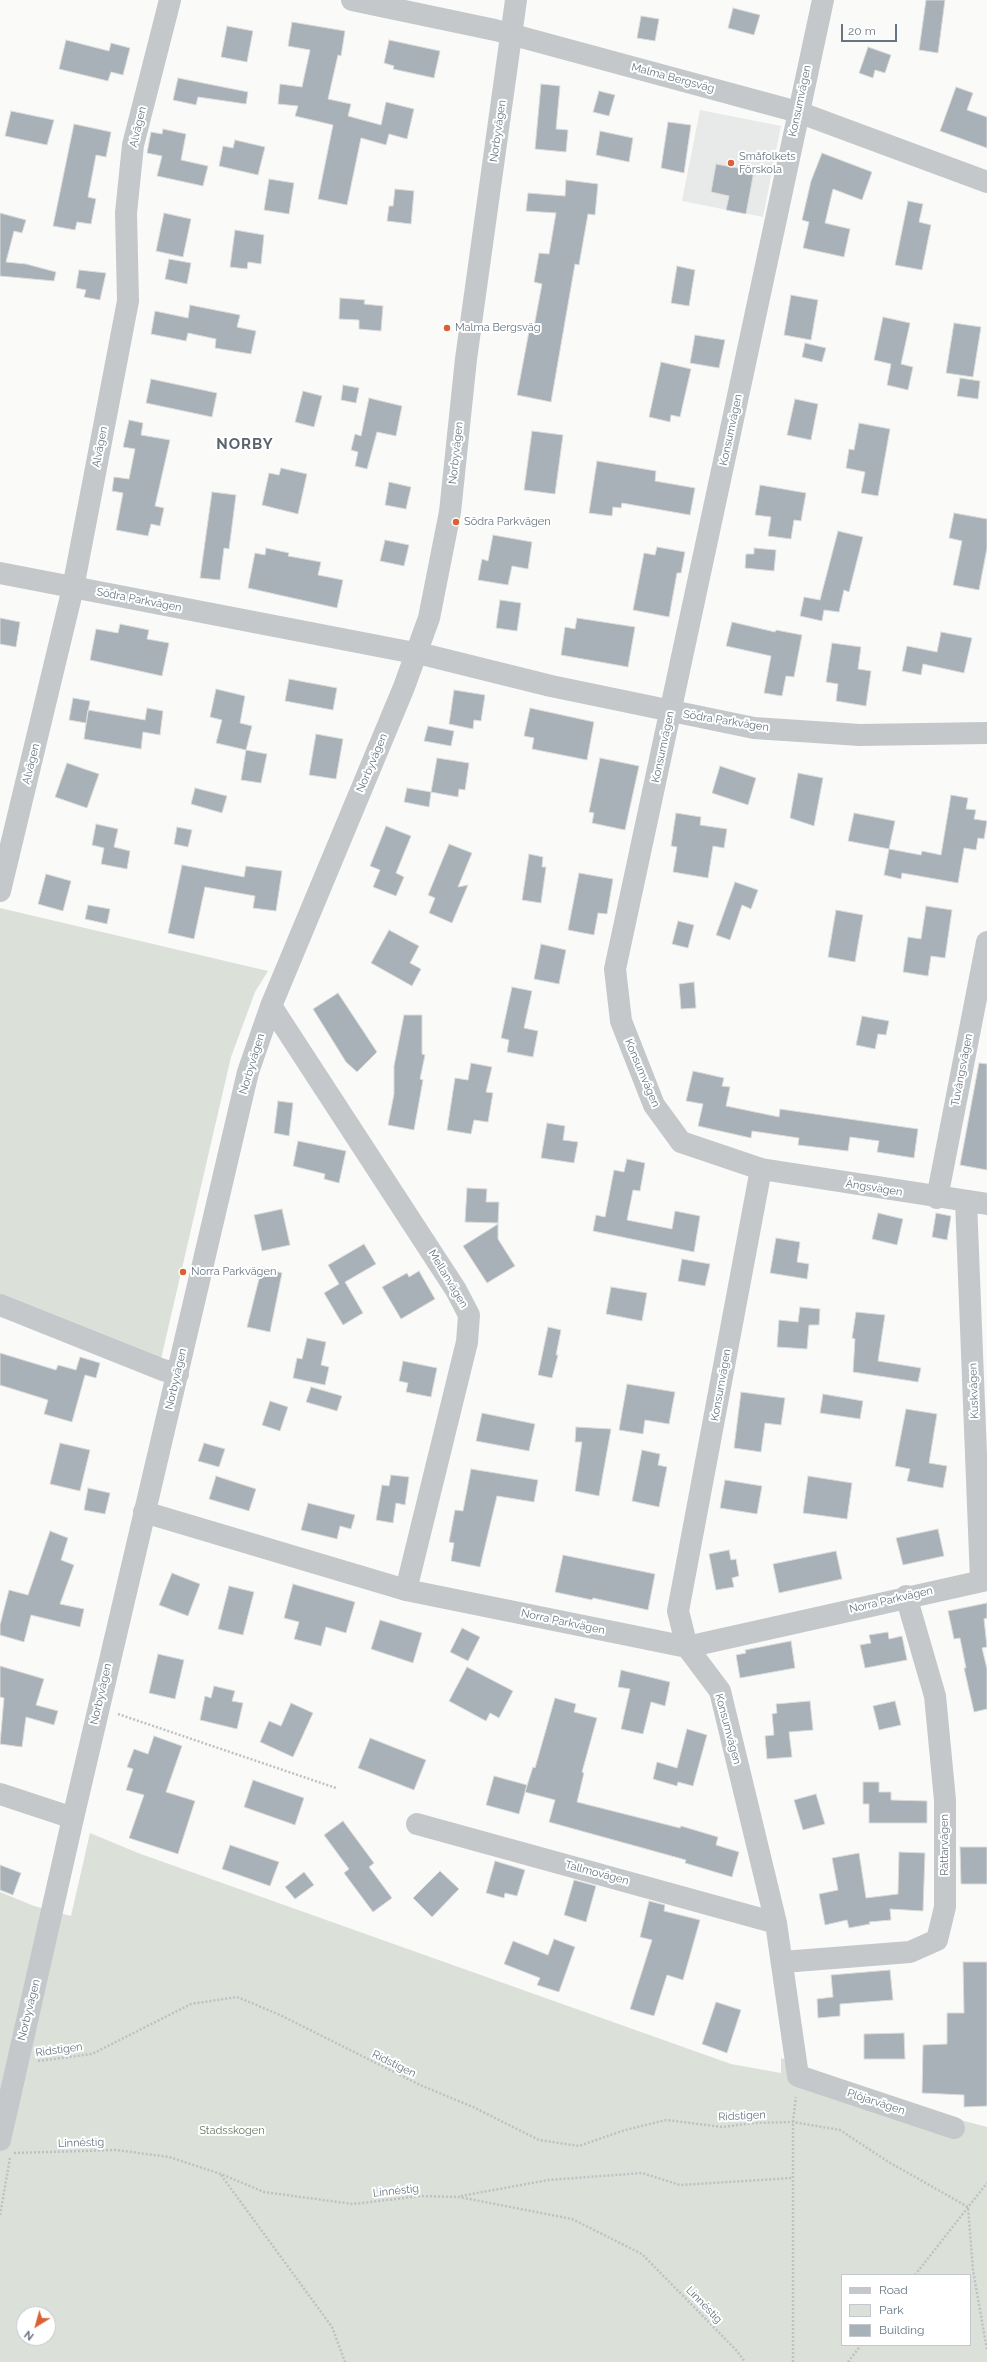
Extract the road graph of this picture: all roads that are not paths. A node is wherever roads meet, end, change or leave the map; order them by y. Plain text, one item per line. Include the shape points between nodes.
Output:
1 (170, 0) edge
2 (352, 0) edge
3 (516, 0) edge
4 (823, 0) edge
5 (512, 35) junction
6 (798, 112) junction
7 (987, 182) edge
8 (0, 573) edge
9 (73, 588) junction
10 (417, 654) junction
11 (671, 712) junction
12 (987, 733) edge
13 (0, 891) edge
14 (987, 942) edge
15 (271, 1006) junction
16 (761, 1169) junction
17 (937, 1198) junction
18 (977, 1202) edge
19 (0, 1305) edge
20 (178, 1374) junction
21 (144, 1512) junction
22 (984, 1580) edge
23 (406, 1590) junction
24 (906, 1596) junction
25 (687, 1647) junction
26 (0, 1794) edge
27 (72, 1818) junction
28 (417, 1824) dead end
29 (776, 1923) junction
30 (783, 1962) junction
31 (798, 2076) joint
32 (954, 2128) dead end
33 (8, 2146) edge

1 - 9 street, Alvägen via 133,145 126,213 128,301
2 - 5 street, Malma Bergsväg via 418,12
3 - 5 street, Norbyvägen
4 - 6 street, Konsumvägen
5 - 6 street, Malma Bergsväg
5 - 10 street, Norbyvägen via 466,360 450,512 429,618
6 - 7 street, Malma Bergsväg
6 - 11 street, Konsumvägen
8 - 9 street, Södra Parkvägen
9 - 10 street, Södra Parkvägen
9 - 13 street, Alvägen
10 - 11 street, Södra Parkvägen
10 - 15 street, Norbyvägen
11 - 12 street, Södra Parkvägen via 754,728 860,735
11 - 16 street, Konsumvägen via 615,969 621,1021 654,1105 681,1142
14 - 17 street, Tuvängsvägen
15 - 20 street, Norbyvägen via 248,1072
15 - 23 street, Mellanvägen via 452,1283 469,1315 467,1342
16 - 17 street, Ängsvägen
16 - 25 street, Konsumvägen via 678,1611
17 - 18 street, Ängsvägen
18 - 22 street, Kuskvägen
19 - 20 street
20 - 21 street, Norbyvägen
21 - 23 street, Norra Parkvägen
21 - 27 street, Norbyvägen
22 - 24 street, Norra Parkvägen
23 - 25 street, Norra Parkvägen
24 - 25 street, Norra Parkvägen
24 - 30 street, Rättarvägen via 935,1696 945,1800 945,1907 937,1940 910,1952
25 - 29 street, Konsumvägen via 720,1691
26 - 27 street
27 - 33 street, Norbyvägen via 18,2057
28 - 29 street, Tallmovägen
29 - 30 street, Konsumvägen
30 - 31 street, Konsumvägen
31 - 32 street, Plöjarvägen

